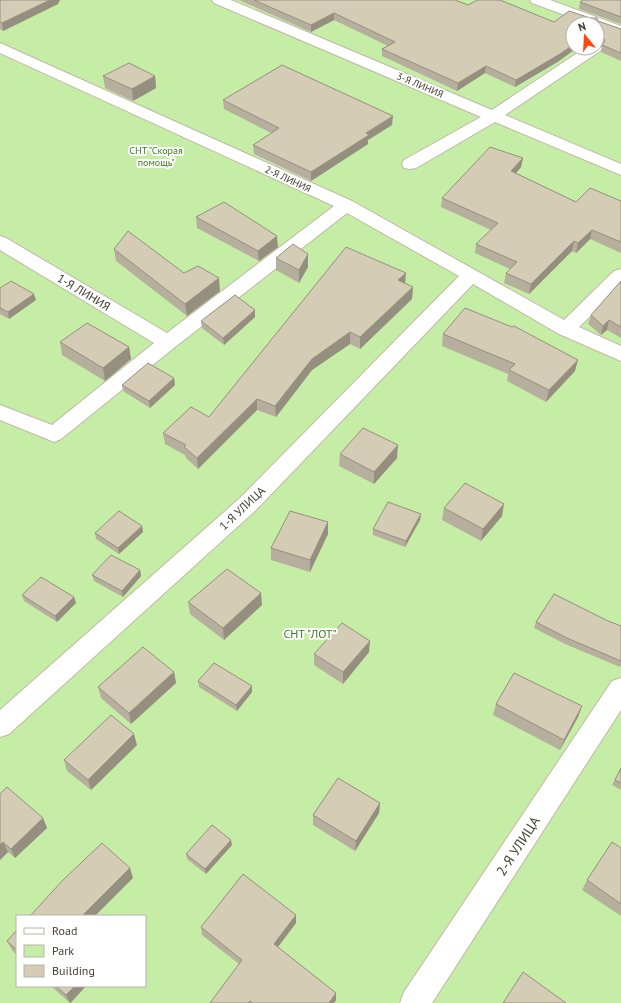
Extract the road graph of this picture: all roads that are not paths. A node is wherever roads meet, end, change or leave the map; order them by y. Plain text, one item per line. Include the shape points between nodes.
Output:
1 (219, 0) edge
2 (537, 0) edge
3 (621, 31) edge
4 (605, 41) edge
5 (0, 47) edge
6 (583, 56) edge
7 (494, 116) junction
8 (410, 164) dead end
9 (621, 170) edge
10 (346, 205) junction
11 (0, 242) edge
12 (0, 257) edge
13 (32, 261) junction
14 (471, 275) junction
15 (621, 276) edge
16 (566, 329) junction
17 (168, 342) junction
18 (621, 354) edge
19 (0, 412) edge
20 (621, 689) edge
21 (0, 726) edge
22 (415, 1003) edge

1 - 7 street, 3-Я ЛИНИЯ
2 - 3 street
3 - 4 street
5 - 10 street, 2-Я ЛИНИЯ
6 - 7 street
7 - 8 street
7 - 9 street, 3-Я ЛИНИЯ
10 - 14 street, 2-Я ЛИНИЯ
10 - 17 street
11 - 13 street, 1-Я ЛИНИЯ
12 - 13 street
13 - 17 street, 1-Я ЛИНИЯ
14 - 16 street, 2-Я ЛИНИЯ
14 - 21 street, 1-Я УЛИЦА via 248,504
15 - 16 street
16 - 18 street, 2-Я ЛИНИЯ
17 - 19 street via 54,434
20 - 22 street, 2-Я УЛИЦА

